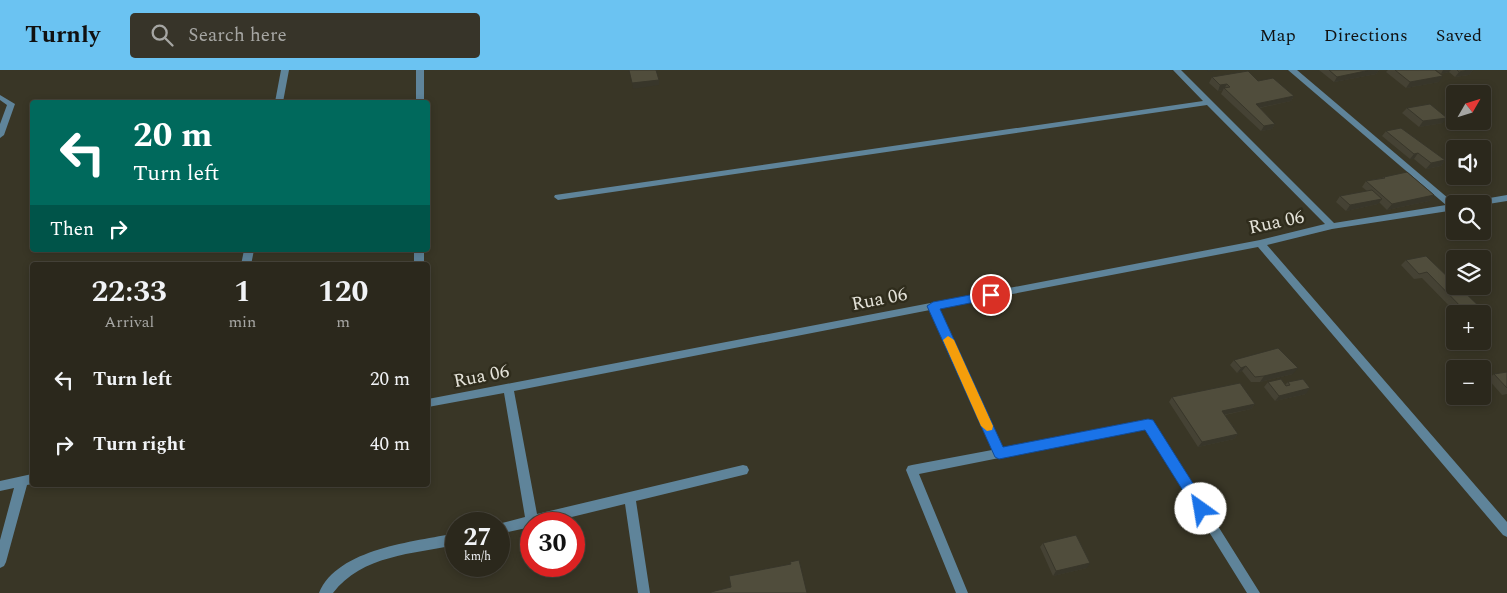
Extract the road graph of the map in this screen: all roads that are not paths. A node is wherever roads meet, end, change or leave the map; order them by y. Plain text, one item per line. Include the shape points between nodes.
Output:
1 (285, 70) edge
2 (420, 70) edge
3 (1177, 70) edge
4 (1292, 70) edge
5 (0, 97) edge
6 (279, 100) edge
7 (420, 100) edge
8 (1209, 102) junction
9 (0, 135) edge
10 (558, 197) dead end
11 (1507, 198) edge
12 (1446, 200) edge
13 (1491, 201) edge
14 (1446, 208) edge
15 (1332, 226) junction
16 (1260, 243) junction
17 (933, 306) junction
18 (508, 388) junction
19 (430, 403) edge
20 (999, 453) junction
21 (743, 470) dead end
22 (27, 480) edge
23 (0, 486) edge
24 (630, 498) junction
25 (530, 512) edge
26 (573, 512) edge
27 (1507, 532) edge
28 (445, 541) edge
29 (0, 562) edge
30 (324, 593) edge
31 (644, 593) edge
32 (962, 593) edge
33 (1254, 593) edge

1 - 6 street
2 - 7 street
3 - 8 street
4 - 12 street
5 - 9 street via 11,104
8 - 10 street
8 - 15 street
11 - 13 street
14 - 15 street, Rua 06
15 - 16 street, Rua 06
16 - 17 street, Rua 06
16 - 27 street
17 - 18 street, Rua 06
17 - 20 street
18 - 19 street, Rua 06
18 - 25 street
20 - 32 street via 912,470
20 - 33 street via 1148,424
21 - 24 street
22 - 23 street
22 - 29 street
24 - 26 street
24 - 31 street
28 - 30 street via 366,559 332,581

